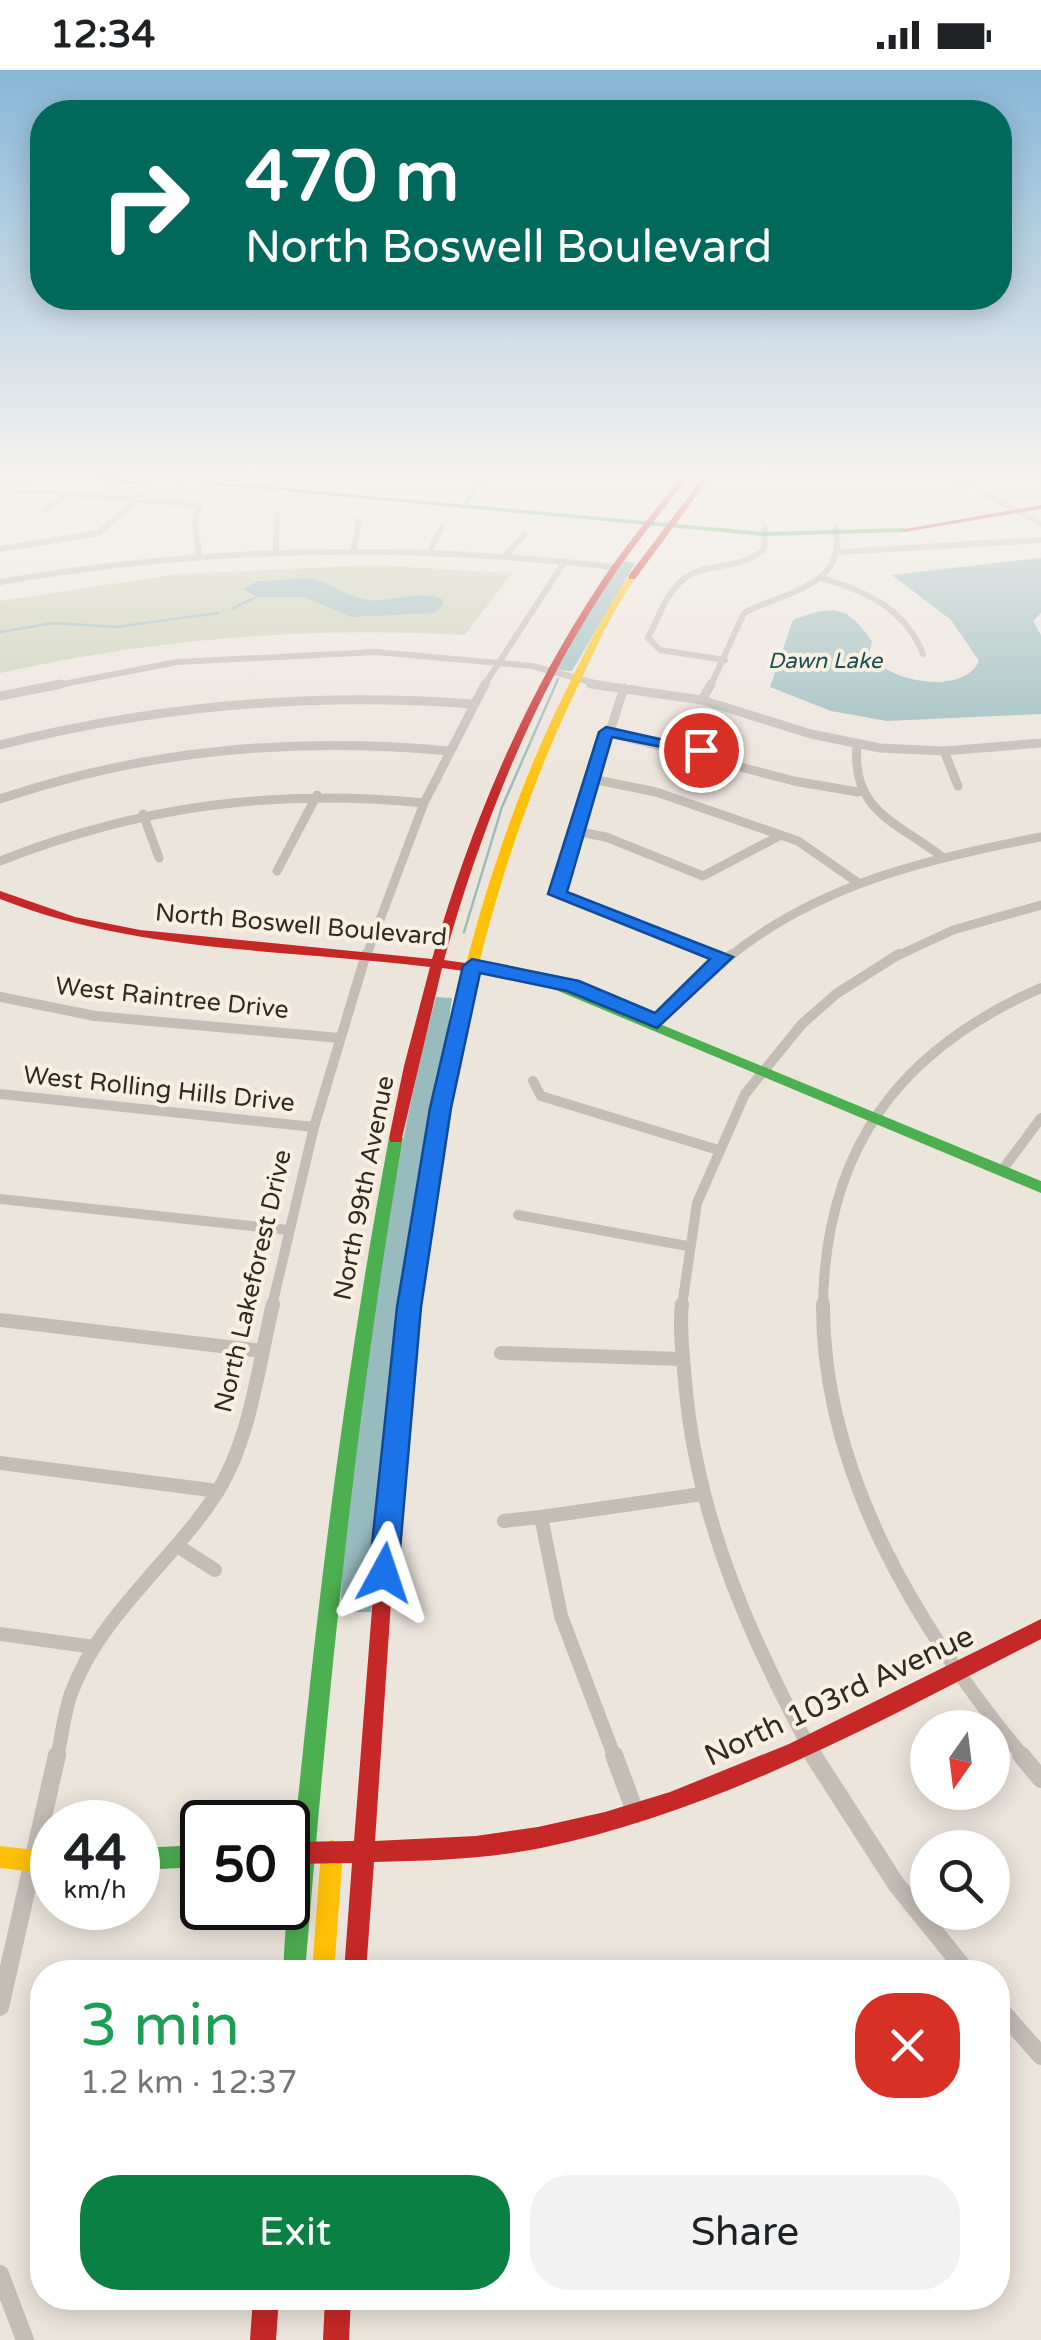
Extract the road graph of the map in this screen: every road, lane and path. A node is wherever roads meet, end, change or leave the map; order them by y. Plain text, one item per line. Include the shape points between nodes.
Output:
1 (551, 582) edge
2 (604, 582) edge
3 (624, 582) edge
4 (682, 582) edge
5 (813, 582) edge
6 (832, 582) edge
7 (922, 654) dead end
8 (726, 660) junction
9 (496, 662) junction
10 (550, 671) junction
11 (574, 679) junction
12 (624, 688) junction
13 (0, 696) edge
14 (702, 700) junction
15 (472, 704) junction
16 (606, 732) junction
17 (858, 744) junction
18 (0, 745) edge
19 (1039, 746) edge
20 (449, 751) junction
21 (944, 751) junction
22 (592, 779) junction
23 (958, 786) dead end
24 (858, 792) junction
25 (316, 795) junction
26 (0, 799) edge
27 (424, 803) junction
28 (143, 814) junction
29 (574, 830) junction
30 (781, 835) junction
31 (1041, 837) edge
32 (941, 856) junction
33 (158, 858) dead end
34 (0, 861) edge
35 (277, 871) dead end
36 (856, 882) junction
37 (0, 896) edge
38 (1041, 905) edge
39 (366, 955) junction
40 (723, 957) junction
41 (438, 962) junction
42 (472, 966) junction
43 (1041, 988) edge
44 (0, 997) edge
45 (657, 1022) junction
46 (339, 1038) junction
47 (762, 1067) junction
48 (533, 1081) dead end
49 (0, 1094) edge
50 (872, 1114) junction
51 (1041, 1118) edge
52 (314, 1127) junction
53 (715, 1149) junction
54 (1003, 1168) junction
55 (1041, 1187) edge
56 (0, 1199) edge
57 (518, 1215) dead end
58 (288, 1230) junction
59 (687, 1246) junction
60 (0, 1320) edge
61 (262, 1350) junction
62 (501, 1354) dead end
63 (681, 1359) junction
64 (0, 1464) edge
65 (218, 1491) junction
66 (702, 1494) junction
67 (542, 1517) junction
68 (504, 1522) dead end
69 (179, 1547) junction
70 (214, 1570) dead end
71 (1041, 1629) edge
72 (0, 1634) edge
73 (94, 1647) junction
74 (957, 1673) junction
75 (807, 1748) junction
76 (1041, 1778) edge
77 (46, 1800) edge
78 (303, 1800) edge
79 (636, 1814) junction
80 (362, 1850) junction
81 (332, 1852) junction
82 (310, 1853) edge
83 (0, 1858) edge
84 (30, 1862) edge
85 (30, 1871) edge
86 (295, 1930) edge
87 (294, 1960) edge
88 (324, 1960) edge
89 (356, 1960) edge
90 (956, 1960) edge
91 (0, 2007) edge
92 (1010, 2021) edge
93 (1041, 2056) edge
94 (0, 2274) edge
95 (265, 2310) edge
96 (337, 2310) edge
97 (25, 2340) edge
98 (263, 2340) edge
99 (336, 2340) edge

1 - 9 street, North Lakeforest Drive
2 - 10 main road, North 99th Avenue
3 - 11 main road, North 99th Avenue
4 - 8 street via 648,638 660,650
5 - 8 street via 744,613
6 - 7 street via 880,600 911,629
8 - 14 street
9 - 10 street
9 - 13 street via 376,652 232,657 123,670
9 - 15 street, North Lakeforest Drive
10 - 11 street
10 - 41 main road, North 99th Avenue via 482,824
11 - 12 street
11 - 42 main road, North 99th Avenue via 512,824
12 - 14 street
12 - 16 street
14 - 17 street
15 - 18 street via 366,695 244,699 146,711
15 - 20 street, North Lakeforest Drive
16 - 22 street
16 - 24 street via 663,740 788,780
17 - 21 street
17 - 24 street
19 - 21 street
20 - 26 street via 328,743 219,748 94,771
20 - 27 street, North Lakeforest Drive
21 - 23 street
22 - 29 street
22 - 30 street via 656,792
24 - 32 street
25 - 27 street
25 - 28 street via 236,798
25 - 35 street
27 - 39 street, North Lakeforest Drive
28 - 33 street
28 - 34 street
29 - 30 street via 606,836 704,876
29 - 40 street via 557,894
30 - 36 street
31 - 32 street
32 - 36 street
36 - 40 street
37 - 39 main road, North Boswell Boulevard via 56,920 108,932
38 - 47 street via 950,931 879,964 823,1002
39 - 41 main road, North Boswell Boulevard
39 - 46 street, North Lakeforest Drive
40 - 45 street
41 - 42 main road, North Boswell Boulevard
41 - 78 main road, North 99th Avenue via 376,1247
42 - 45 main road, North Boswell Boulevard via 572,985
42 - 80 main road, North 99th Avenue via 440,1108 409,1307
43 - 50 street via 958,1029 902,1076
44 - 46 street, West Raintree Drive via 94,1016
45 - 47 main road, North Boswell Boulevard
46 - 52 street, North Lakeforest Drive
47 - 50 main road, North Boswell Boulevard
47 - 53 street
48 - 53 street via 541,1096
49 - 52 street, West Rolling Hills Drive
50 - 54 main road, North Boswell Boulevard
50 - 74 street via 828,1220 822,1328 836,1417 853,1472 921,1618
51 - 54 street
52 - 58 street, North Lakeforest Drive
53 - 59 street
54 - 55 main road, North Boswell Boulevard
56 - 58 street
57 - 59 street
58 - 61 street, North Lakeforest Drive
59 - 63 street
60 - 61 street
61 - 65 street, North Lakeforest Drive via 239,1449
62 - 63 street
63 - 66 street
64 - 65 street
65 - 69 street, North Lakeforest Drive
66 - 67 street
66 - 75 street via 739,1610
67 - 68 street
67 - 79 street via 561,1616
69 - 70 street
69 - 73 street, North Lakeforest Drive
71 - 74 main road, North 103rd Avenue
72 - 73 street
73 - 77 street, North Lakeforest Drive via 72,1690
74 - 75 main road, North 103rd Avenue
74 - 76 street
75 - 79 main road, North 103rd Avenue
75 - 90 street
79 - 80 main road, North 103rd Avenue via 511,1842
80 - 81 main road, North 103rd Avenue
80 - 89 main road, North 99th Avenue
81 - 82 main road, North 103rd Avenue
81 - 88 main road
83 - 84 main road
85 - 91 street, North Lakeforest Drive
86 - 87 main road, North 99th Avenue
92 - 93 street
94 - 97 street
95 - 98 main road
96 - 99 main road

